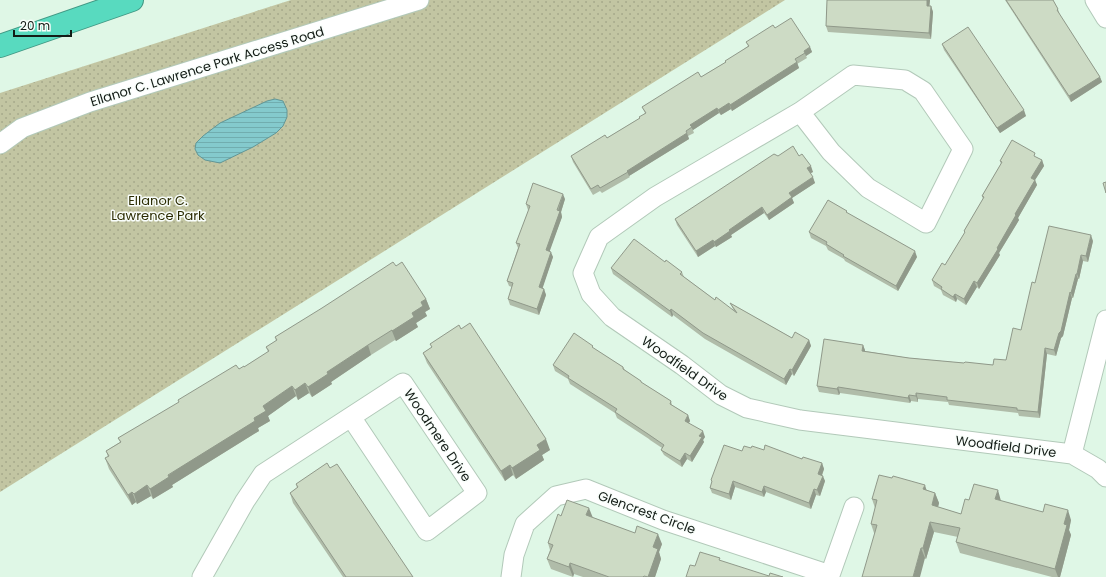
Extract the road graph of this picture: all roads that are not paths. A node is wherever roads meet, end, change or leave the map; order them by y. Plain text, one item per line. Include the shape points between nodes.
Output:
1 (107, 0) edge
2 (132, 0) edge
3 (418, 0) edge
4 (1095, 0) edge
5 (1106, 18) edge
6 (0, 30) edge
7 (0, 46) edge
8 (800, 112) junction
9 (0, 144) edge
10 (1106, 320) edge
11 (351, 417) junction
12 (1072, 454) junction
13 (1106, 476) edge
14 (854, 507) dead end
15 (830, 576) edge
16 (202, 577) edge
17 (511, 577) edge

1 - 6 highway
2 - 7 highway
3 - 9 street, Ellanor C. Lawrence Park Access Road via 90,102 22,128
4 - 5 street
8 - 8 street, Woodfield Drive via 831,152 868,188 926,222 963,149 923,91 905,80 853,75
8 - 12 street, Woodfield Drive via 655,197 599,237 583,273 591,294 612,317 682,365 720,396 747,408 800,420
10 - 12 street
11 - 11 street, Woodmere Drive via 427,530 478,493 403,383
11 - 16 street, Woodmere Drive via 263,474 245,500
12 - 13 street, Woodfield Drive
14 - 15 street, Glencrest Circle
15 - 17 street, Glencrest Circle via 663,520 586,489 556,496 525,524 514,555

